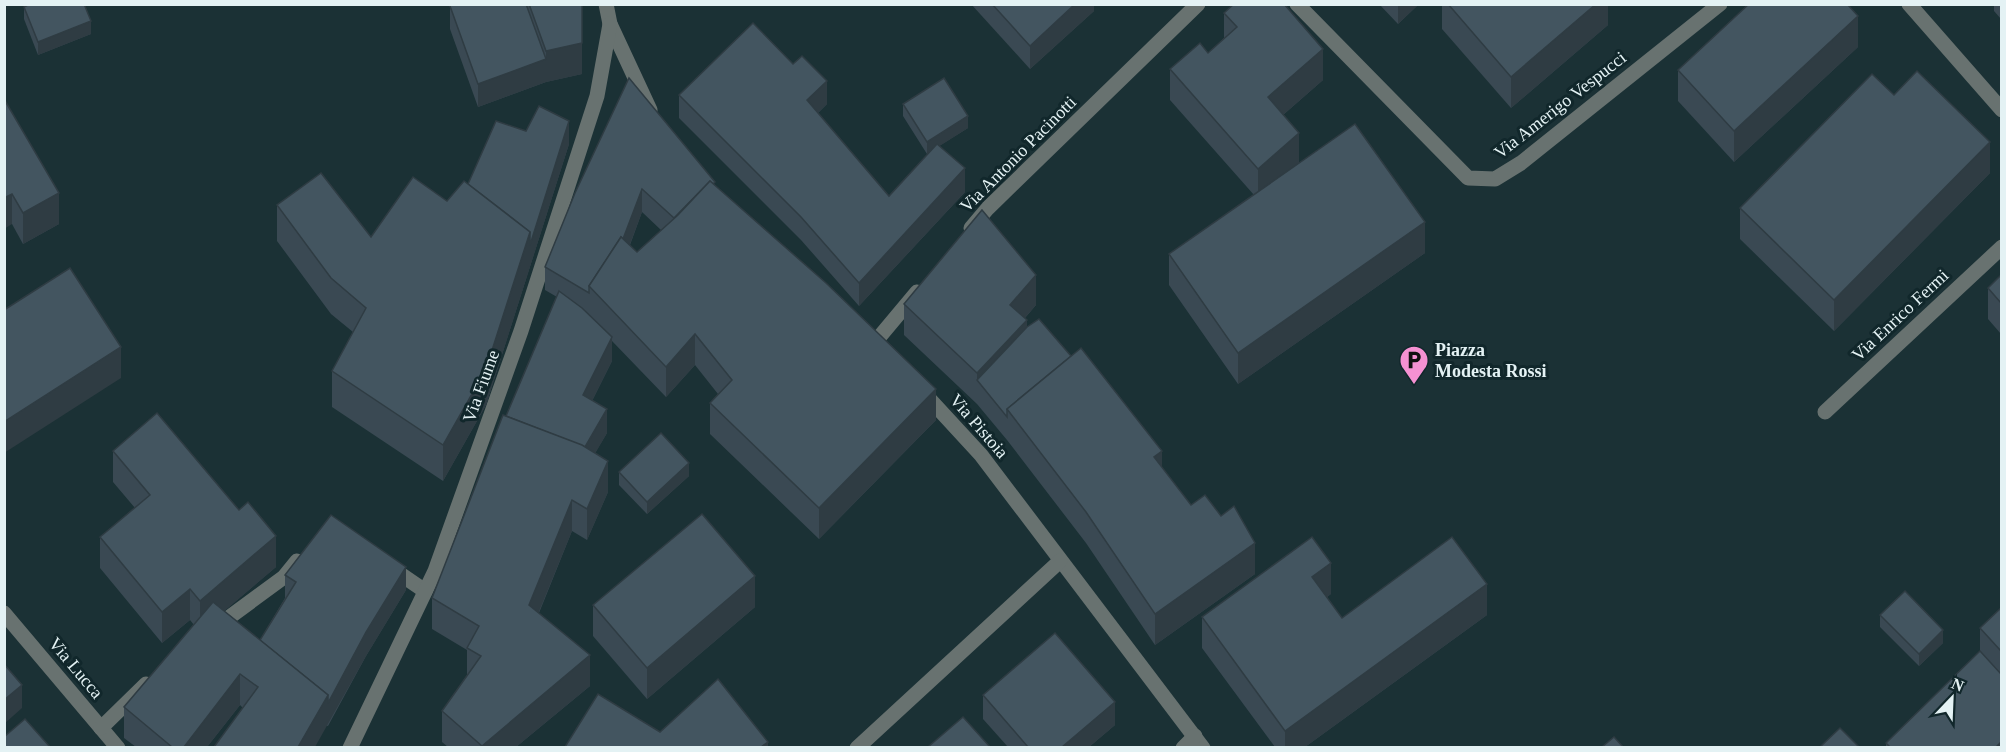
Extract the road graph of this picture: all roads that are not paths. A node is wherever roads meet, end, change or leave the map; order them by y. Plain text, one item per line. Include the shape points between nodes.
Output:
1 (606, 4) edge
2 (1198, 4) edge
3 (1297, 4) edge
4 (1720, 4) edge
5 (1909, 4) edge
6 (610, 24) junction
7 (2001, 110) edge
8 (659, 122) edge
9 (958, 243) edge
10 (2001, 247) edge
11 (928, 279) edge
12 (876, 341) edge
13 (917, 385) edge
14 (1824, 412) dead end
15 (304, 552) edge
16 (380, 560) edge
17 (1060, 561) junction
18 (425, 591) junction
19 (4, 613) edge
20 (203, 636) edge
21 (158, 672) edge
22 (101, 728) junction
23 (1199, 742) edge
24 (118, 747) edge
25 (350, 747) edge
26 (857, 747) edge
27 (1183, 747) edge

1 - 6 street
2 - 9 street, Via Antonio Pacinotti via 988,208
3 - 4 street, Via Amerigo Vespucci via 1467,178 1495,179
5 - 7 street
6 - 8 street via 651,114
6 - 18 street, Via Fiume via 597,96 521,332
10 - 14 street, Via Enrico Fermi
11 - 12 street
13 - 17 street, Via Pistoia via 981,455
15 - 20 street via 284,577
16 - 18 street
17 - 23 street, Via Pistoia
17 - 26 street
18 - 25 street, Via Fiume
19 - 22 street, Via Lucca
21 - 22 street
22 - 24 street, Via Lucca
23 - 27 street

